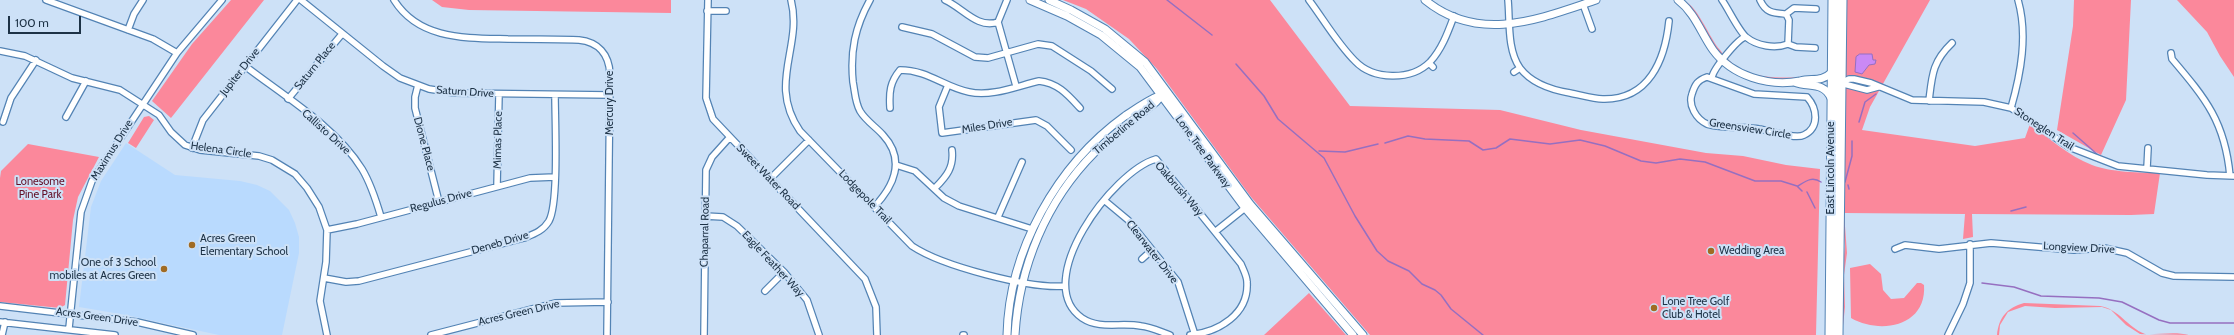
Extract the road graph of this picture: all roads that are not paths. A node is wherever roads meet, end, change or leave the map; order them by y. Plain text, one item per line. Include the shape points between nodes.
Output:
1 (46, 0) edge
2 (143, 0) edge
3 (222, 0) edge
4 (297, 0) edge
5 (301, 0) edge
6 (394, 0) edge
7 (708, 0) edge
8 (791, 0) edge
9 (870, 0) edge
10 (945, 0) edge
11 (1007, 0) edge
12 (1030, 0) edge
13 (1048, 0) edge
14 (1309, 0) edge
15 (1426, 0) edge
16 (1508, 0) edge
17 (1596, 0) edge
18 (1678, 0) edge
19 (1722, 0) edge
20 (1760, 0) edge
21 (1832, 0) edge
22 (1842, 0) edge
23 (2018, 0) edge
24 (1583, 4) junction
25 (1816, 9) dead end
26 (707, 10) junction
27 (726, 11) dead end
28 (1786, 14) junction
29 (1454, 16) junction
30 (1669, 21) dead end
31 (998, 22) junction
32 (1510, 25) junction
33 (902, 27) dead end
34 (1592, 29) dead end
35 (128, 30) junction
36 (342, 34) junction
37 (1745, 36) junction
38 (1952, 43) dead end
39 (1788, 44) junction
40 (1815, 48) dead end
41 (0, 52) edge
42 (2171, 53) dead end
43 (177, 54) junction
44 (1007, 54) junction
45 (36, 60) junction
46 (1722, 60) junction
47 (245, 66) junction
48 (1520, 68) junction
49 (1514, 72) dead end
50 (1831, 73) junction
51 (1712, 77) junction
52 (86, 82) junction
53 (1794, 82) junction
54 (1836, 83) junction
55 (418, 85) junction
56 (948, 85) junction
57 (1016, 86) junction
58 (1112, 89) dead end
59 (1164, 92) junction
60 (499, 94) junction
61 (555, 95) junction
62 (610, 95) junction
63 (1831, 98) junction
64 (288, 99) junction
65 (1928, 101) junction
66 (142, 104) junction
67 (890, 108) dead end
68 (1080, 108) dead end
69 (2011, 108) junction
70 (66, 117) dead end
71 (3, 122) dead end
72 (730, 137) junction
73 (809, 140) junction
74 (192, 148) junction
75 (2148, 148) dead end
76 (952, 150) dead end
77 (1071, 150) dead end
78 (1022, 162) dead end
79 (896, 165) junction
80 (2147, 168) junction
81 (2232, 176) edge
82 (554, 177) junction
83 (770, 179) junction
84 (497, 186) junction
85 (935, 188) junction
86 (1104, 200) junction
87 (439, 202) junction
88 (1247, 206) junction
89 (874, 207) junction
90 (705, 216) junction
91 (381, 217) junction
92 (998, 217) junction
93 (1032, 229) junction
94 (327, 230) junction
95 (1216, 231) junction
96 (1970, 244) junction
97 (1895, 248) dead end
98 (1152, 250) junction
99 (1142, 259) dead end
100 (784, 272) junction
101 (324, 278) junction
102 (2234, 278) edge
103 (1015, 280) junction
104 (1023, 282) junction
105 (1065, 286) junction
106 (765, 291) dead end
107 (608, 302) junction
108 (0, 306) edge
109 (70, 313) junction
110 (2, 322) edge
111 (69, 328) junction
112 (1195, 334) edge
113 (2, 335) edge
114 (115, 335) edge
115 (193, 335) edge
116 (327, 335) edge
117 (431, 335) edge
118 (608, 335) edge
119 (704, 335) edge
120 (819, 335) edge
121 (878, 335) edge
122 (1007, 335) edge
123 (1015, 335) edge
124 (1170, 335) edge
125 (1190, 335) edge
126 (1353, 335) edge
127 (1362, 335) edge
128 (1830, 335) edge
129 (1838, 335) edge
130 (1948, 335) edge

1 - 35 street
2 - 35 street
3 - 43 street, Maximus Drive
4 - 47 street, Jupiter Drive
5 - 36 street, Saturn Drive
6 - 62 street, Mercury Drive via 412,19 430,31 450,37 587,41 600,48 608,59
7 - 26 street, Sweet Water Road
8 - 73 street, Lodgepole Trail via 793,19 785,96 793,120
9 - 79 street via 860,17 853,42 854,91 861,112 889,143
10 - 31 street via 980,23 991,25
11 - 31 street
12 - 59 street, Lone Tree Parkway via 1083,24 1114,44
13 - 59 street, Lone Tree Parkway via 1086,18 1119,39 1145,62
14 - 29 street via 1355,62 1384,75 1399,75 1431,65
15 - 29 street
16 - 32 street
17 - 24 street
18 - 46 street via 1689,10 1713,50
19 - 37 street
20 - 28 street via 1764,8 1770,12
21 - 50 main road, East Lincoln Avenue
22 - 54 main road, East Lincoln Avenue
23 - 69 street via 2023,46 2018,84
24 - 32 street via 1536,20
24 - 34 street
25 - 28 street via 1794,8
26 - 27 street
26 - 72 street, Sweet Water Road via 707,105 713,118
28 - 39 street via 1789,20
29 - 32 street via 1490,25
30 - 48 street via 1668,34 1659,63 1641,92 1603,99 1566,93 1551,90 1532,80
31 - 44 street
32 - 48 street via 1514,54
33 - 44 street via 932,34 974,57 988,58
35 - 43 street via 153,39
36 - 55 street, Saturn Drive via 400,78
36 - 64 street, Saturn Place
37 - 39 street via 1759,44 1780,47
37 - 46 street via 1739,39 1733,50
38 - 65 street via 1940,54 1932,71
39 - 40 street
41 - 45 street, Helena Circle
42 - 81 street via 2172,59 2214,115 2228,150
43 - 66 street, Maximus Drive
44 - 57 street
44 - 58 street via 1038,44 1052,46 1091,71
45 - 52 street, Helena Circle
45 - 71 street via 11,98
46 - 51 street via 1714,69
46 - 53 street via 1736,71 1757,80
47 - 64 street, Callisto Drive
47 - 74 street, Jupiter Drive via 203,120 194,136
48 - 49 street
50 - 53 street via 1820,80
50 - 54 main road, East Lincoln Avenue
51 - 51 street, Greensview Circle via 1699,80 1691,97 1694,112 1707,124 1759,128 1796,136 1803,136 1814,127 1814,105 1807,97 1754,94
52 - 66 street, Helena Circle via 120,90
52 - 70 street
53 - 63 street via 1823,87
54 - 63 main road, East Lincoln Avenue
54 - 65 street, Stoneglen Trail via 1854,79 1871,83 1912,100
54 - 129 main road, East Lincoln Avenue
55 - 60 street, Saturn Drive via 440,92
55 - 87 street, Dione Place via 415,108
56 - 57 street via 970,92 989,93
56 - 67 street via 924,73 900,70 892,79 889,92
56 - 77 street, Miles Drive via 939,107 942,133 1036,120 1047,126
57 - 68 street via 1039,81 1052,83
59 - 88 street, Lone Tree Parkway
59 - 93 street, Timberline Road via 1149,99 1100,136 1068,171
59 - 104 street, Timberline Road via 1156,102 1098,149 1063,190 1039,232
60 - 61 street, Saturn Drive
60 - 84 street, Mimas Place
61 - 62 street, Saturn Drive
61 - 82 street, Deneb Drive
62 - 107 street, Mercury Drive
63 - 128 main road, East Lincoln Avenue
64 - 91 street, Callisto Drive via 324,126 351,153 370,184
65 - 69 street, Stoneglen Trail via 1984,102
66 - 74 street, Helena Circle via 159,115 178,141
66 - 109 street, Maximus Drive via 101,165 83,203
69 - 80 street, Stoneglen Trail via 2069,147 2118,166
72 - 83 street, Sweet Water Road
72 - 90 street, Chaparral Road via 708,163 705,180
73 - 83 street
73 - 89 street, Lodgepole Trail
74 - 94 street, Helena Circle via 259,156 284,167 311,193 324,217
75 - 80 street
76 - 85 street via 953,161 947,176
78 - 92 street
79 - 85 street via 915,172
79 - 89 street via 892,185
80 - 81 street, Stoneglen Trail
82 - 84 street, Regulus Drive via 530,178
82 - 101 street, Deneb Drive via 553,210 544,228 537,233 359,281 346,282
83 - 121 street, Sweet Water Road via 865,279 876,306
84 - 87 street, Regulus Drive
85 - 92 street via 944,198 959,206
86 - 95 street, Oakbrush Way via 1143,166 1156,159
86 - 98 street, Clearwater Drive via 1128,220
86 - 105 street, Oakbrush Way via 1087,224 1068,264
87 - 91 street, Regulus Drive
88 - 95 street
88 - 126 street, Lone Tree Parkway
88 - 127 street, Lone Tree Parkway
89 - 103 street, Lodgepole Trail via 912,246 927,256
90 - 100 street, Eagle Feather Way via 723,217 737,226
90 - 119 street, Chaparral Road
91 - 94 street, Regulus Drive
92 - 93 street
93 - 103 street, Timberline Road
94 - 101 street, Helena Circle
95 - 112 street via 1242,264 1247,281 1246,294 1241,309 1231,320 1216,328
96 - 97 street, Longview Drive via 1939,249 1905,245
96 - 102 street, Longview Drive via 2012,243 2074,250 2110,248 2127,253 2162,273 2174,276
96 - 130 street via 1970,283
98 - 99 street
98 - 112 street, Clearwater Drive via 1178,282
100 - 106 street
100 - 120 street, Eagle Feather Way via 807,300
101 - 116 street, Helena Circle via 320,301
103 - 104 street, Lodgepole Trail
103 - 122 street, Timberline Road
104 - 105 street, Lodgepole Trail via 1043,286
104 - 123 street, Timberline Road
105 - 124 street via 1066,296 1072,308 1093,323 1106,326 1141,326
107 - 117 street, Acres Green Drive via 555,303
107 - 118 street, Mercury Drive
108 - 109 street, Acres Green Drive
109 - 111 street, Maximus Drive
109 - 115 street, Acres Green Drive via 137,322
110 - 111 street, Acres Green Drive
110 - 113 street
111 - 114 street, Acres Green Drive
112 - 125 street

